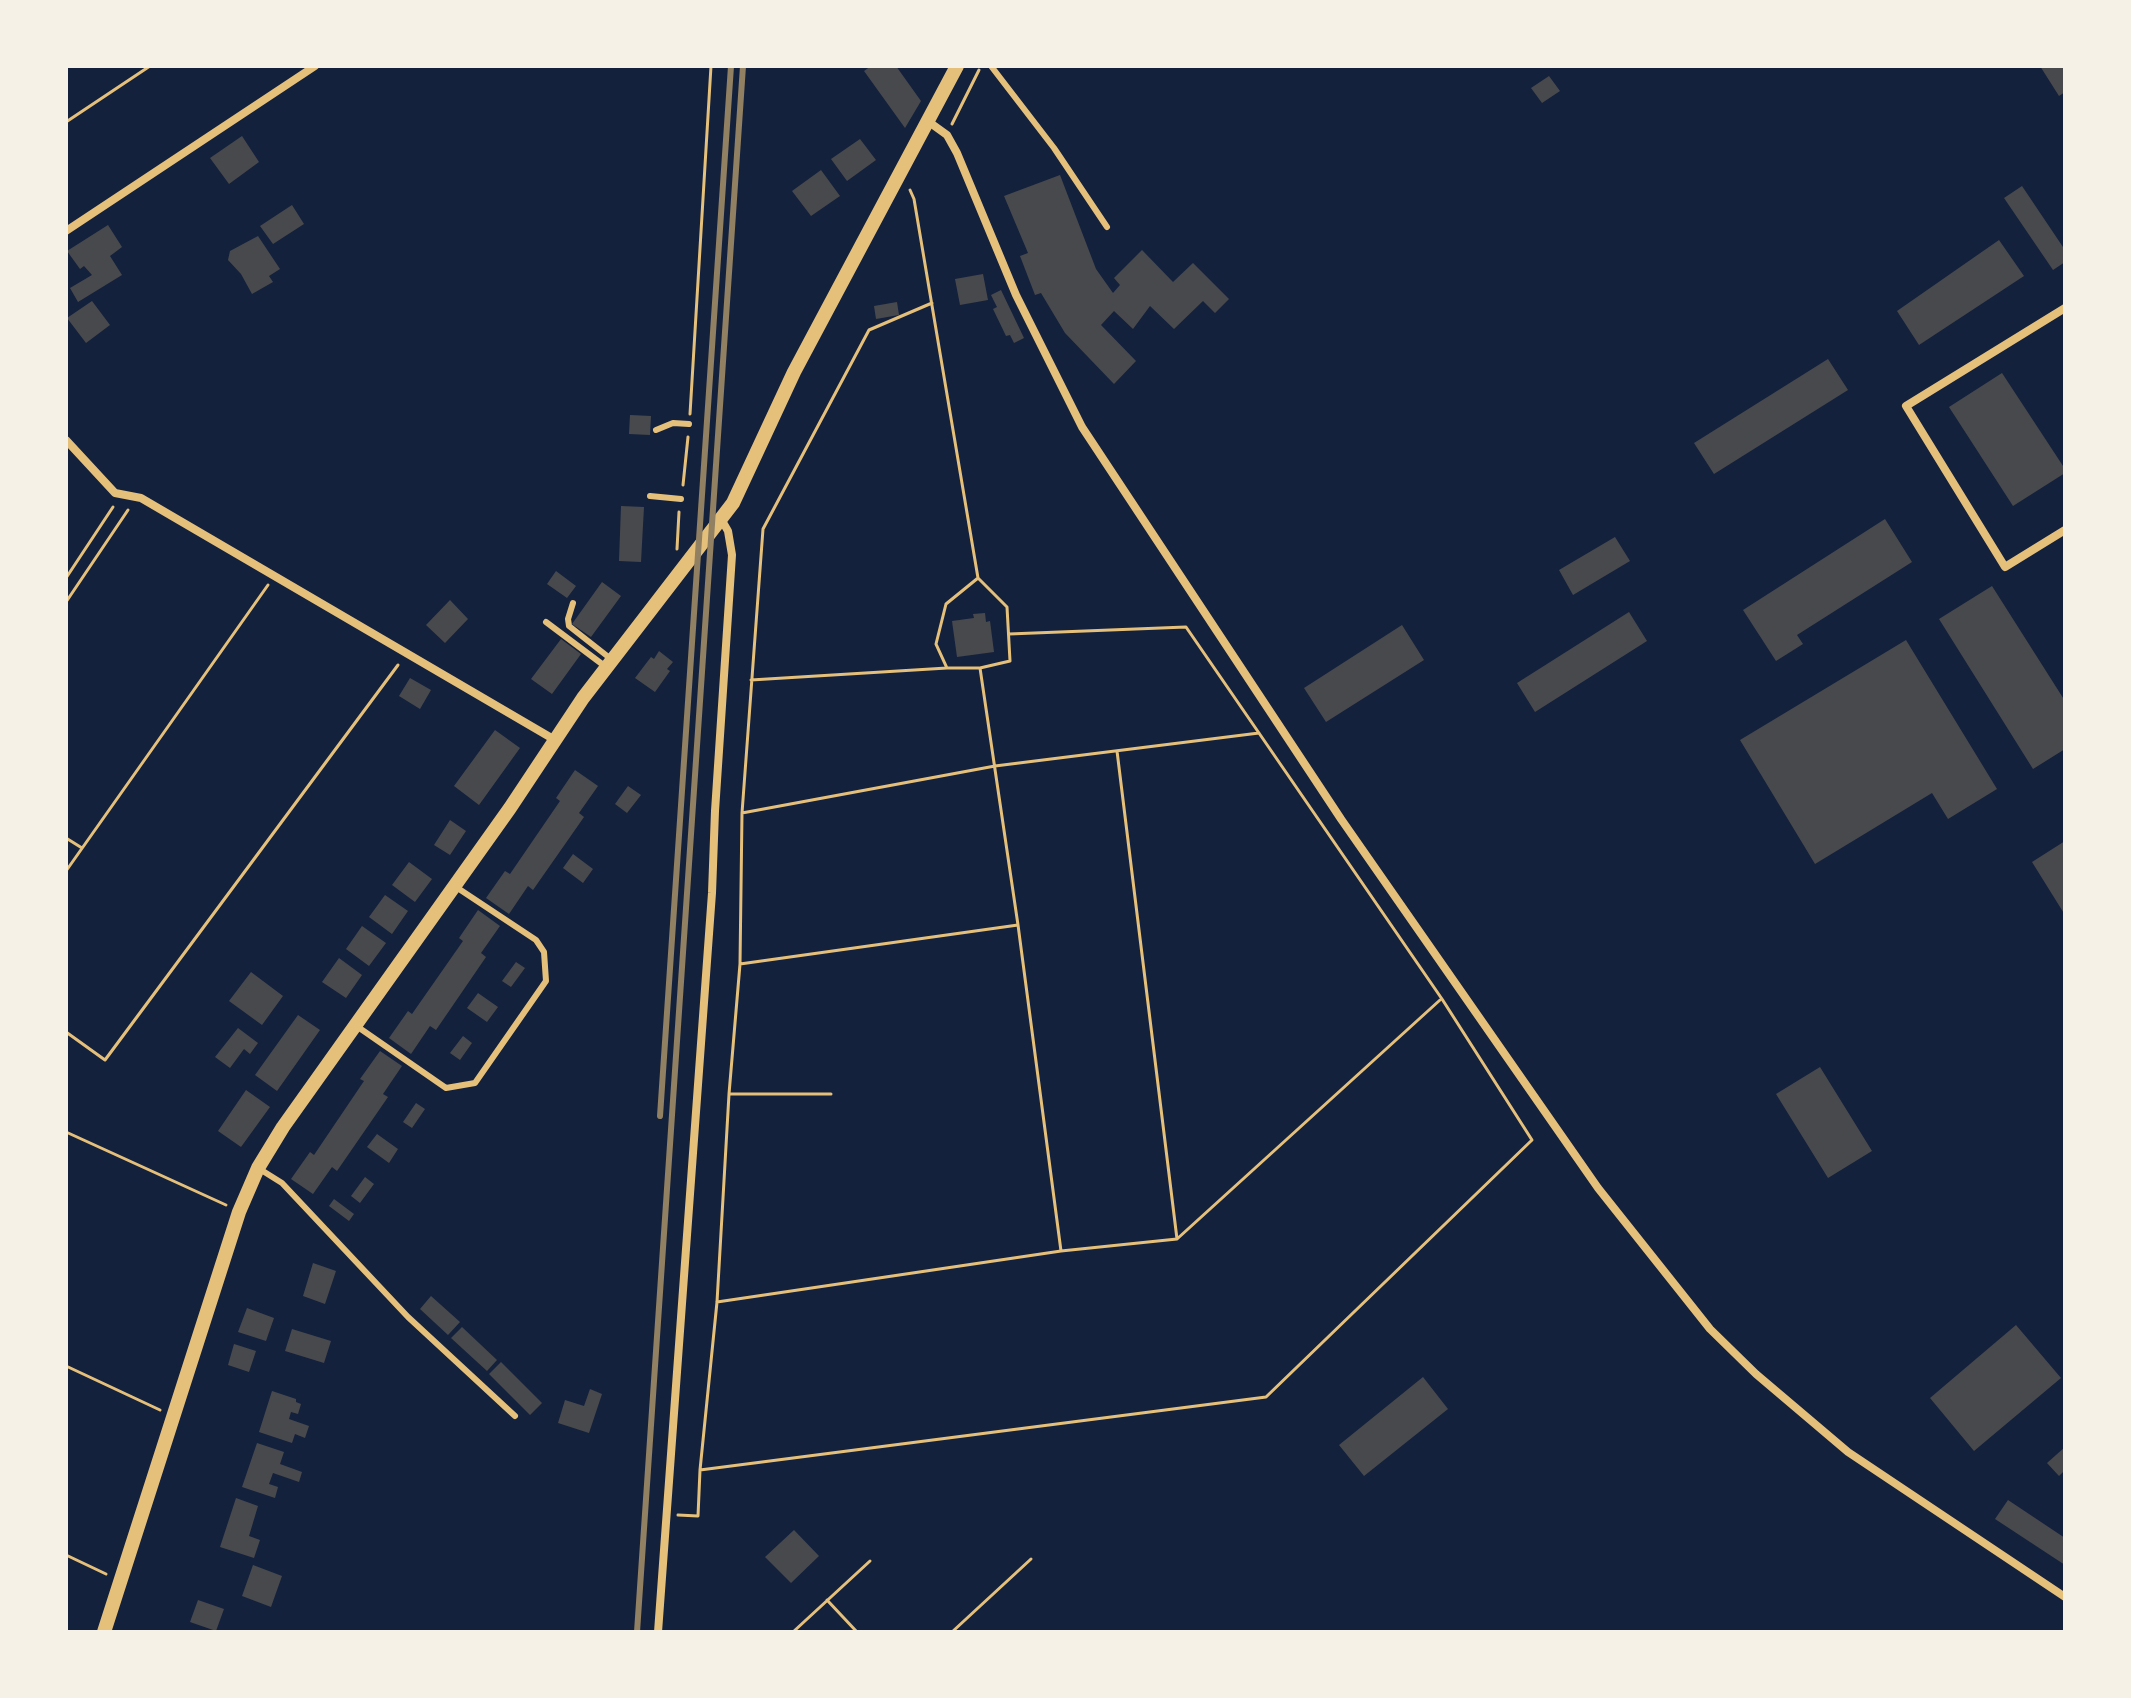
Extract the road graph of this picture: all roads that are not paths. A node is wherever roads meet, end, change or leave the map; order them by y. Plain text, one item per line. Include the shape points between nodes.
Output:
1 (315, 66) edge
2 (957, 66) edge
3 (991, 66) edge
4 (929, 122) junction
5 (1107, 227) dead end
6 (66, 231) edge
7 (2065, 308) edge
8 (689, 424) road end
9 (656, 430) dead end
10 (66, 440) edge
11 (650, 496) dead end
12 (681, 499) road end
13 (721, 519) junction
14 (2065, 530) edge
15 (573, 603) dead end
16 (546, 622) dead end
17 (608, 663) junction
18 (555, 740) junction
19 (455, 886) junction
20 (355, 1025) junction
21 (258, 1168) junction
22 (515, 1416) dead end
23 (2065, 1597) edge
24 (104, 1632) edge
25 (658, 1632) edge

1 - 6 street
2 - 4 street
3 - 5 lane
4 - 13 street
4 - 23 street via 947,135 957,153 1016,295 1082,427 1341,819 1598,1188 1710,1329 1756,1374 1848,1452
7 - 14 street via 1906,406 2005,567
8 - 9 lane
10 - 18 street via 121,495 137,497
11 - 12 lane
13 - 17 street
13 - 25 street via 732,555
15 - 17 lane via 569,626
16 - 17 lane
17 - 18 street
18 - 19 street
19 - 20 street
19 - 20 lane via 536,940 544,952 546,981 475,1083 446,1088
20 - 21 street
21 - 22 lane via 282,1183 408,1317
21 - 24 street via 239,1212

